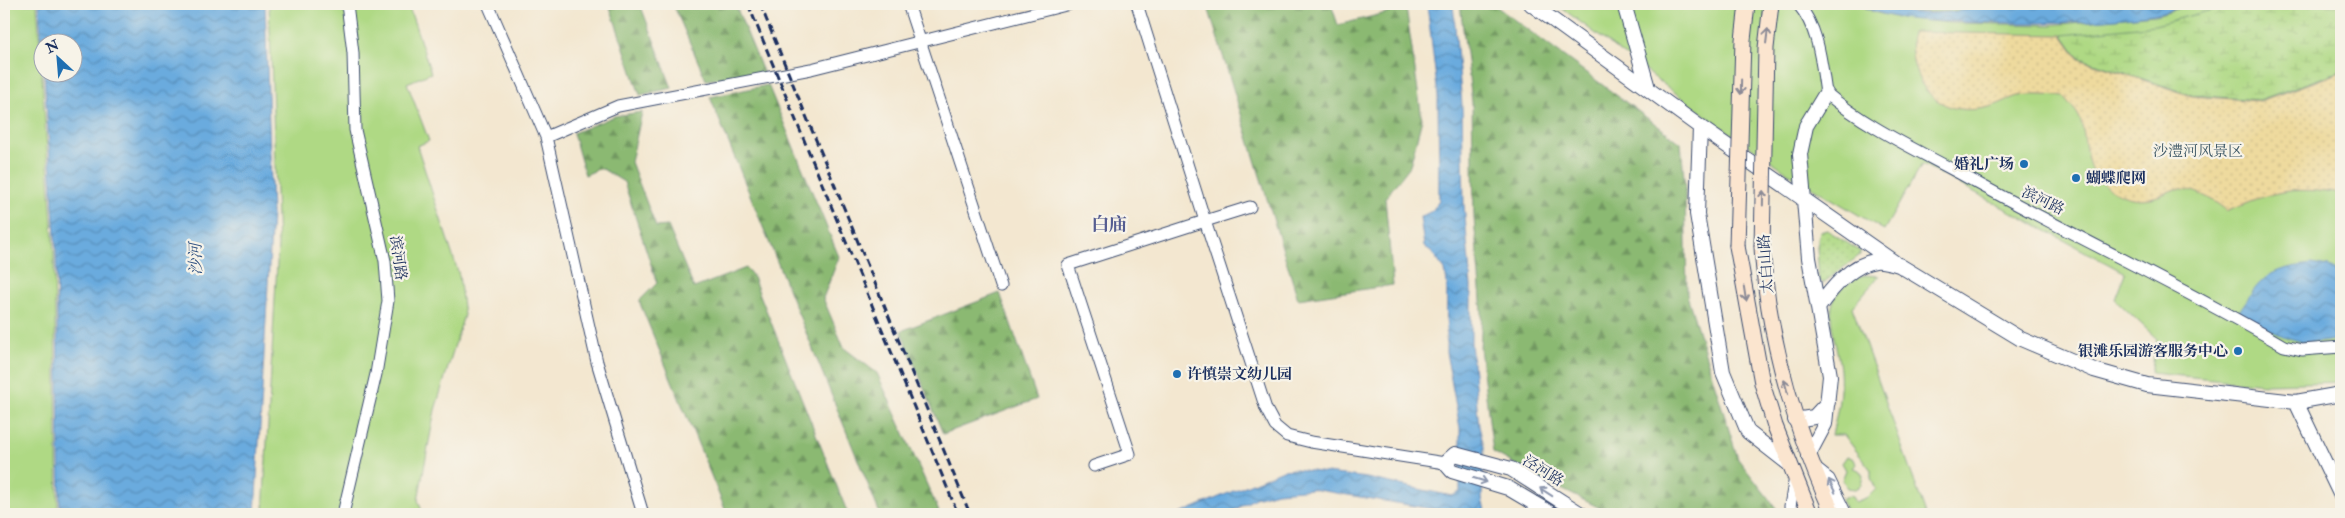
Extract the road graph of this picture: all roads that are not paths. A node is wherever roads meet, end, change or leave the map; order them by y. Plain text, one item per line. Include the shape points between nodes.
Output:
1 (347, 4) edge
2 (488, 4) edge
3 (908, 4) edge
4 (1070, 4) edge
5 (1137, 4) edge
6 (1531, 4) edge
7 (1624, 4) edge
8 (1747, 4) edge
9 (1772, 4) edge
10 (1798, 4) edge
11 (920, 40) junction
12 (1648, 88) junction
13 (1826, 93) junction
14 (1700, 127) junction
15 (546, 137) junction
16 (1804, 200) junction
17 (1250, 207) dead end
18 (1205, 221) junction
19 (1899, 265) junction
20 (1001, 286) dead end
21 (1818, 308) junction
22 (2341, 347) edge
23 (2341, 394) edge
24 (1828, 402) junction
25 (2296, 402) junction
26 (1795, 420) junction
27 (1809, 460) junction
28 (1451, 463) junction
29 (1094, 466) dead end
30 (1792, 471) junction
31 (2341, 496) edge
32 (343, 514) edge
33 (643, 514) edge
34 (1552, 514) edge
35 (1581, 514) edge
36 (1793, 514) edge
37 (1810, 514) edge
38 (1833, 514) edge
39 (1846, 514) edge

1 - 32 street, 滨河路 via 353,53 355,130 385,260 388,301 376,374
2 - 15 street
3 - 11 street
4 - 11 street
5 - 18 street
6 - 12 street
7 - 12 street
8 -> 30 main road, 太白山路, bridge via 1742,40 1737,246 1762,383
26 -> 9 main road, 太白山路, bridge via 1776,352 1762,247 1766,48
10 - 13 street via 1813,28
11 - 15 street via 811,69 618,106
11 - 20 street
12 - 14 street
13 - 16 street via 1806,126
13 - 22 street, 滨河路 via 1858,118 2284,346 2302,350
14 - 16 street
14 - 30 street via 1697,214 1723,372 1748,432
15 - 33 street via 597,362
16 - 19 street
16 - 21 street
17 - 18 street
18 - 28 street via 1266,409 1275,426 1286,436 1311,442
18 - 29 street via 1068,265 1130,454
19 - 21 street via 1877,260 1862,265 1834,286
19 - 25 street via 2021,339 2094,370 2147,385
21 - 24 street via 1830,376
23 - 25 street
24 - 26 street via 1814,418
24 - 27 street via 1825,424
25 - 31 street
26 - 27 main road, 太白山路
27 - 38 main road, 太白山路
39 -> 27 street via 1829,479
28 -> 34 street via 1508,488
35 -> 28 street, 泾河路 via 1511,469
30 - 36 street via 1790,506
30 - 37 main road, 太白山路

